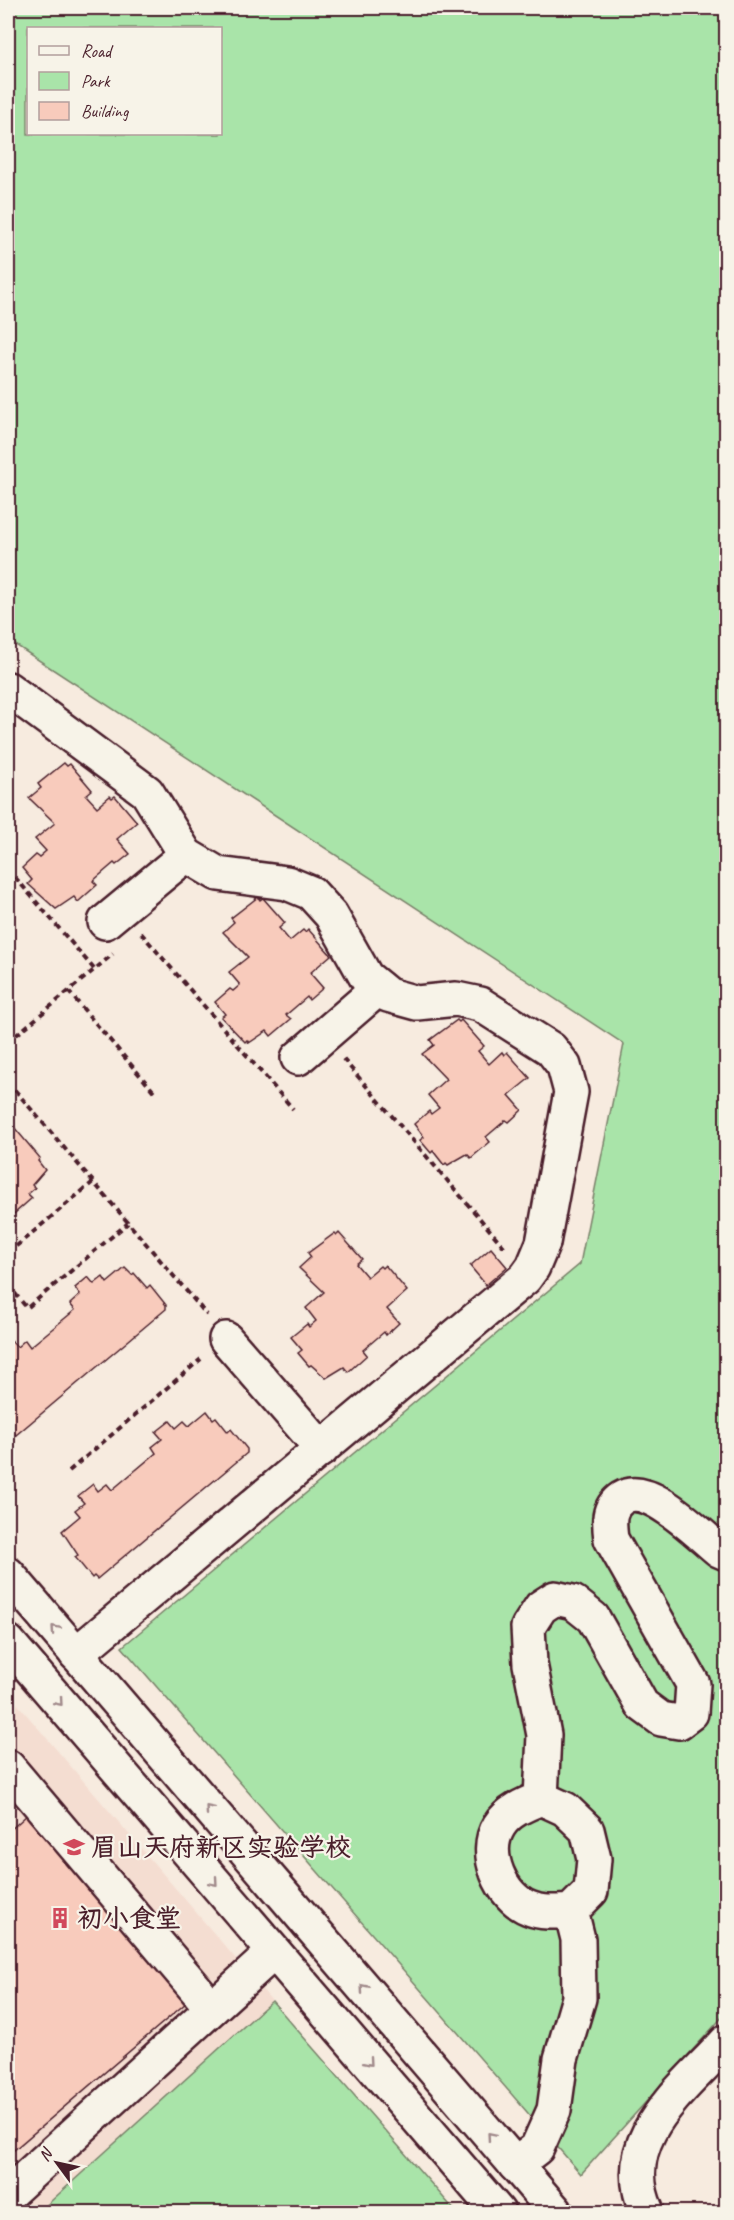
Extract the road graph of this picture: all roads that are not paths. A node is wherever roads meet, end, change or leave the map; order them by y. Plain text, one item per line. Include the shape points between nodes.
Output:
1 (8, 689) edge
2 (186, 855) junction
3 (119, 936) road end
4 (379, 988) junction
5 (298, 1058) dead end
6 (225, 1339) road end
7 (322, 1449) junction
8 (726, 1553) edge
9 (8, 1574) edge
10 (8, 1642) edge
11 (76, 1654) junction
12 (8, 1767) edge
13 (542, 1798) junction
14 (571, 1911) junction
15 (274, 1952) junction
16 (212, 2008) junction
17 (726, 2042) edge
18 (515, 2165) junction
19 (8, 2194) edge
20 (498, 2212) edge
21 (556, 2212) edge
22 (647, 2212) edge

1 - 2 street via 147,792
2 - 3 street
2 - 4 street via 218,874 288,883 311,893 331,915 360,967
4 - 5 street
4 - 7 street via 417,1004 456,999 480,1004 543,1041 564,1066 569,1079 570,1106 543,1243 528,1274
6 - 7 street
7 - 11 street
8 - 13 street via 646,1496 627,1495 614,1503 608,1519 610,1539 693,1684 691,1713 679,1722 661,1719 642,1705 593,1618 573,1602 555,1598 542,1607 528,1627 530,1664 544,1735
11 -> 9 street
10 -> 15 street
18 -> 11 street
12 - 16 street
13 - 14 street via 566,1809 587,1830 594,1859 591,1891
13 - 14 street via 518,1807 499,1826 491,1852 503,1886 528,1908 548,1913
14 - 18 street via 578,1939 579,1998 561,2059 554,2110 537,2148
15 - 16 street
15 -> 20 street
16 - 19 street
17 - 22 street via 658,2117 642,2144 638,2180
18 - 21 street

